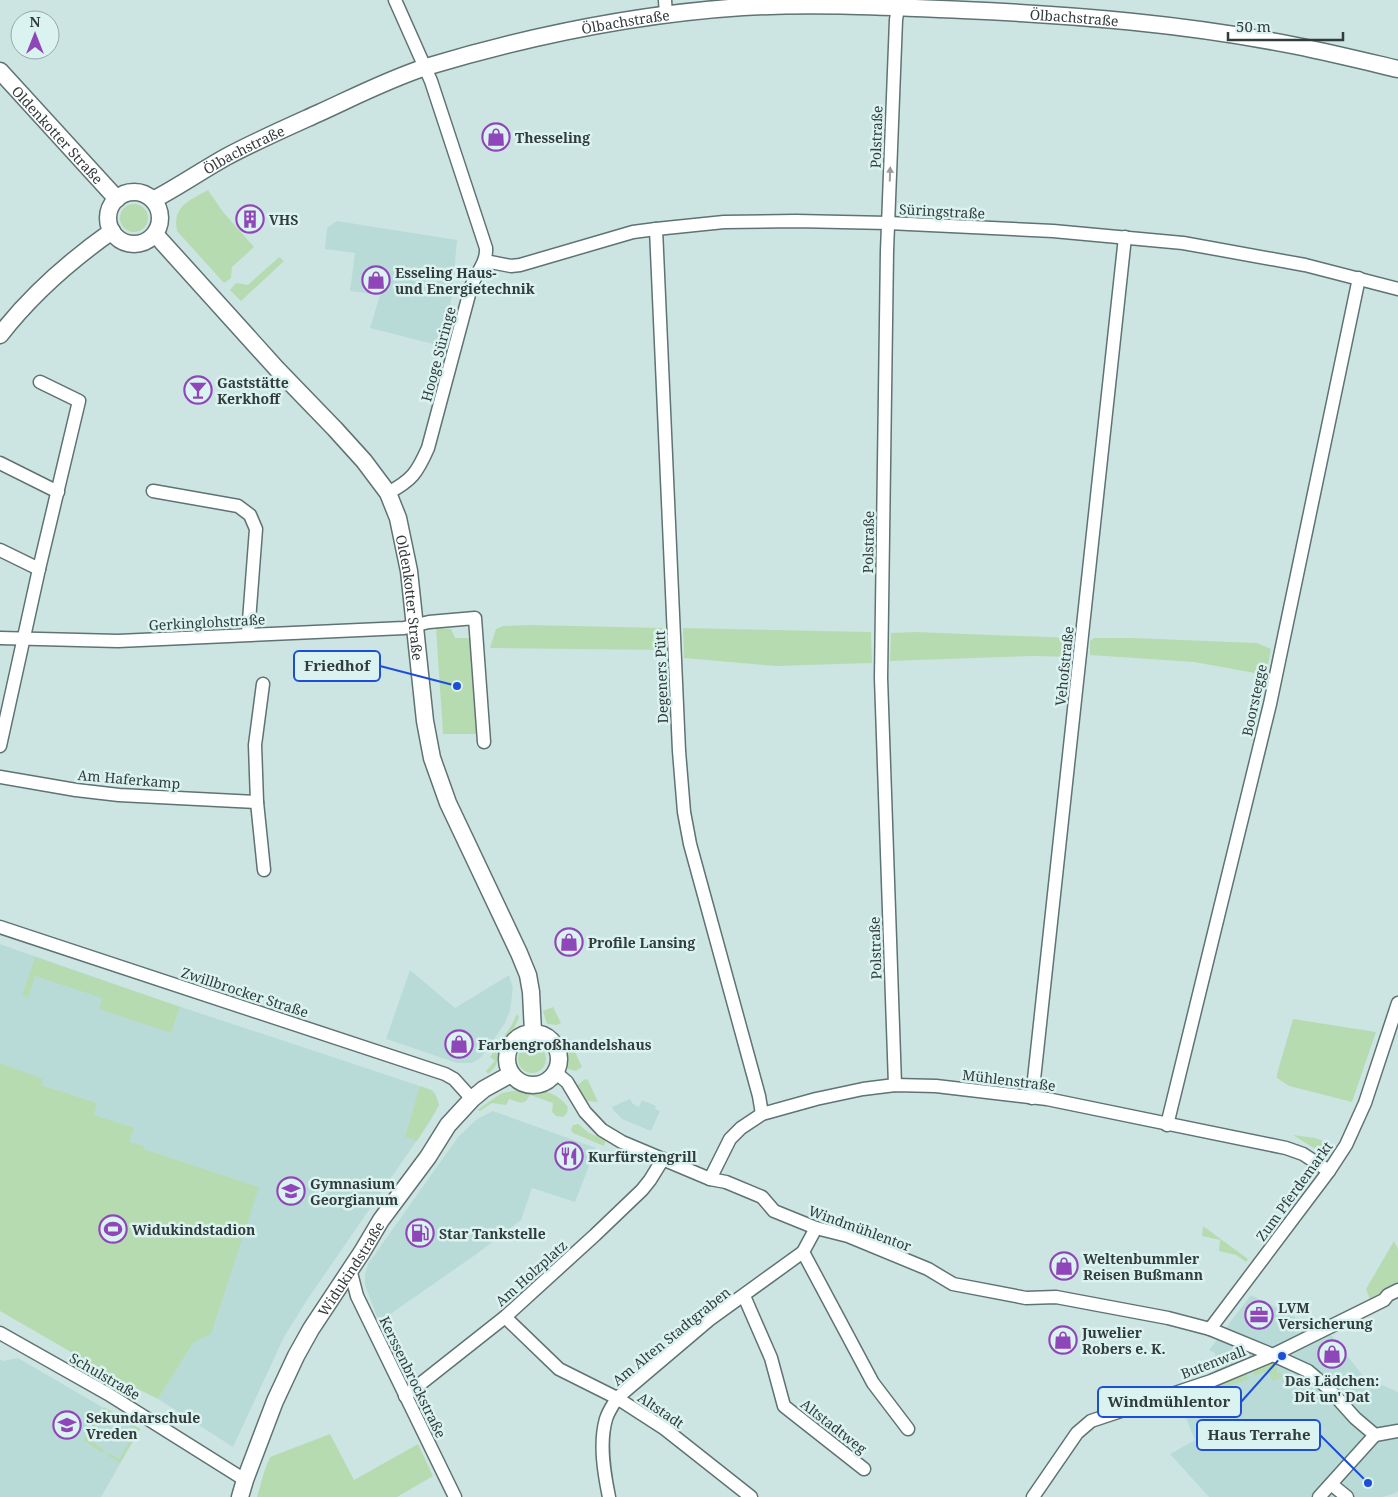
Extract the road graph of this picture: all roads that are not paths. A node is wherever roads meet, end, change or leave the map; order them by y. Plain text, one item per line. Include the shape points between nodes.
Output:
1 (395, 0) edge
2 (899, 4) edge
3 (665, 7) edge
4 (425, 68) junction
5 (1398, 69) edge
6 (0, 71) edge
7 (117, 198) junction
8 (153, 200) junction
9 (888, 223) junction
10 (656, 228) junction
11 (112, 231) junction
12 (155, 234) junction
13 (1125, 237) junction
14 (485, 261) junction
15 (1358, 278) junction
16 (1398, 289) edge
17 (0, 335) edge
18 (40, 382) dead end
19 (0, 463) edge
20 (153, 491) dead end
21 (58, 492) junction
22 (388, 493) junction
23 (0, 550) edge
24 (39, 569) junction
25 (415, 625) junction
26 (248, 634) junction
27 (0, 638) edge
28 (23, 640) junction
29 (263, 684) dead end
30 (484, 742) dead end
31 (0, 746) edge
32 (0, 777) edge
33 (257, 802) junction
34 (264, 870) dead end
35 (0, 927) edge
36 (1398, 1003) edge
37 (533, 1032) junction
38 (556, 1073) junction
39 (511, 1074) junction
40 (895, 1085) junction
41 (1032, 1098) junction
42 (472, 1099) junction
43 (762, 1114) junction
44 (1167, 1125) junction
45 (662, 1159) junction
46 (1329, 1171) junction
47 (710, 1179) junction
48 (816, 1228) junction
49 (803, 1252) junction
50 (350, 1269) junction
51 (1398, 1290) edge
52 (744, 1296) junction
53 (505, 1317) junction
54 (1210, 1329) junction
55 (0, 1333) edge
56 (1273, 1355) junction
57 (405, 1396) junction
58 (617, 1398) junction
59 (908, 1429) dead end
60 (1398, 1431) edge
61 (1375, 1435) junction
62 (864, 1468) dead end
63 (245, 1480) junction
64 (1331, 1484) junction
65 (240, 1497) edge
66 (455, 1497) edge
67 (609, 1497) edge
68 (751, 1497) edge
69 (1033, 1497) edge
70 (1319, 1497) edge
71 (1347, 1497) edge

1 - 4 street
2 - 3 street, Ölbachstraße
2 - 5 street, Ölbachstraße via 1044,14 1204,31 1296,46
9 -> 2 street, Polstraße via 895,27
3 - 4 street, Ölbachstraße
4 - 8 street, Ölbachstraße via 263,139
4 - 14 street via 486,248
6 - 7 street, Oldenkotter Straße
7 - 8 street via 131,192
7 - 11 street via 109,214
8 - 12 street via 160,212
9 - 10 street, Süringstraße via 724,222
9 - 13 street, Süringstraße
9 - 40 street, Polstraße via 881,678
10 - 14 street, Süringstraße via 520,265
10 - 43 street, Degeners Pütt via 684,812
11 - 12 street via 125,242 133,243 141,243
11 - 17 street via 84,251 46,286
12 - 22 street, Oldenkotter Straße via 336,429
13 - 15 street, Süringstraße via 1246,254
13 - 41 street, Vehofstraße
14 - 22 street, Hooge Süringe via 471,287 428,448 418,470 405,484
15 - 16 street, Süringstraße
15 - 44 street, Boorstegge via 1270,704
18 - 21 street via 78,402
19 - 21 street
20 - 26 street via 238,506 250,515 256,530
21 - 24 street
22 - 25 street, Oldenkotter Straße via 404,538
23 - 24 street
24 - 28 street
25 - 26 street, Gerkinglohstraße
25 - 30 street, Gerkinglohstraße via 475,618
25 - 37 street, Oldenkotter Straße via 432,758 448,803 528,975
26 - 28 street, Gerkinglohstraße via 118,641
27 - 28 street, Gerkinglohstraße
28 - 31 street
29 - 33 street via 255,745
32 - 33 street, Am Haferkamp via 119,795
33 - 34 street
35 - 42 street, Zwillbrocker Straße via 445,1074
36 - 46 street, Zum Pferdemarkt via 1365,1103 1346,1145
37 - 38 street via 554,1043 560,1058
37 - 39 street via 524,1034 510,1046 507,1065
38 - 39 street via 545,1083 530,1085
38 - 45 street, Windmühlentor via 567,1082 584,1112 602,1130
39 - 42 street, Widukindstraße
40 - 41 street, Mühlenstraße via 944,1087
40 - 43 street, Mühlenstraße via 816,1098
41 - 44 street, Mühlenstraße
42 - 50 street, Widukindstraße via 448,1125
43 - 47 street, Mühlenstraße via 730,1139
44 - 46 street, Mühlenstraße via 1286,1148 1303,1154
45 - 47 street, Windmühlentor
45 - 53 street, Am Holzplatz via 642,1190
46 - 54 street, Zum Pferdemarkt
47 - 48 street, Windmühlentor via 762,1197 774,1211
48 - 49 street, Am Alten Stadtgraben
48 - 54 street, Windmühlentor via 848,1236 928,1269 954,1284 1026,1298 1056,1297
49 - 52 street, Am Alten Stadtgraben
49 - 59 street via 873,1383
50 - 57 street, Kerssenbrockstraße via 357,1296
50 - 63 street, Widukindstraße via 296,1356
51 - 56 street, Butenwall
52 - 58 street, Am Alten Stadtgraben via 709,1320
52 - 62 street, Altstadtweg via 771,1358 784,1406
53 - 57 street, Am Holzplatz
53 - 58 street, Altstadt via 559,1370
54 - 56 street, Windmühlentor
55 - 63 street, Schulstraße via 108,1394
56 - 61 street, Windmühlentor via 1308,1371
56 - 69 street, Butenwall via 1091,1421 1070,1441
57 - 66 street, Kerssenbrockstraße
58 - 67 street, Am Alten Stadtgraben via 604,1427 604,1470
58 - 68 street, Altstadt via 665,1429
60 - 61 street
61 - 64 street
63 - 65 street, Widukindstraße
64 - 70 street
64 - 71 street

